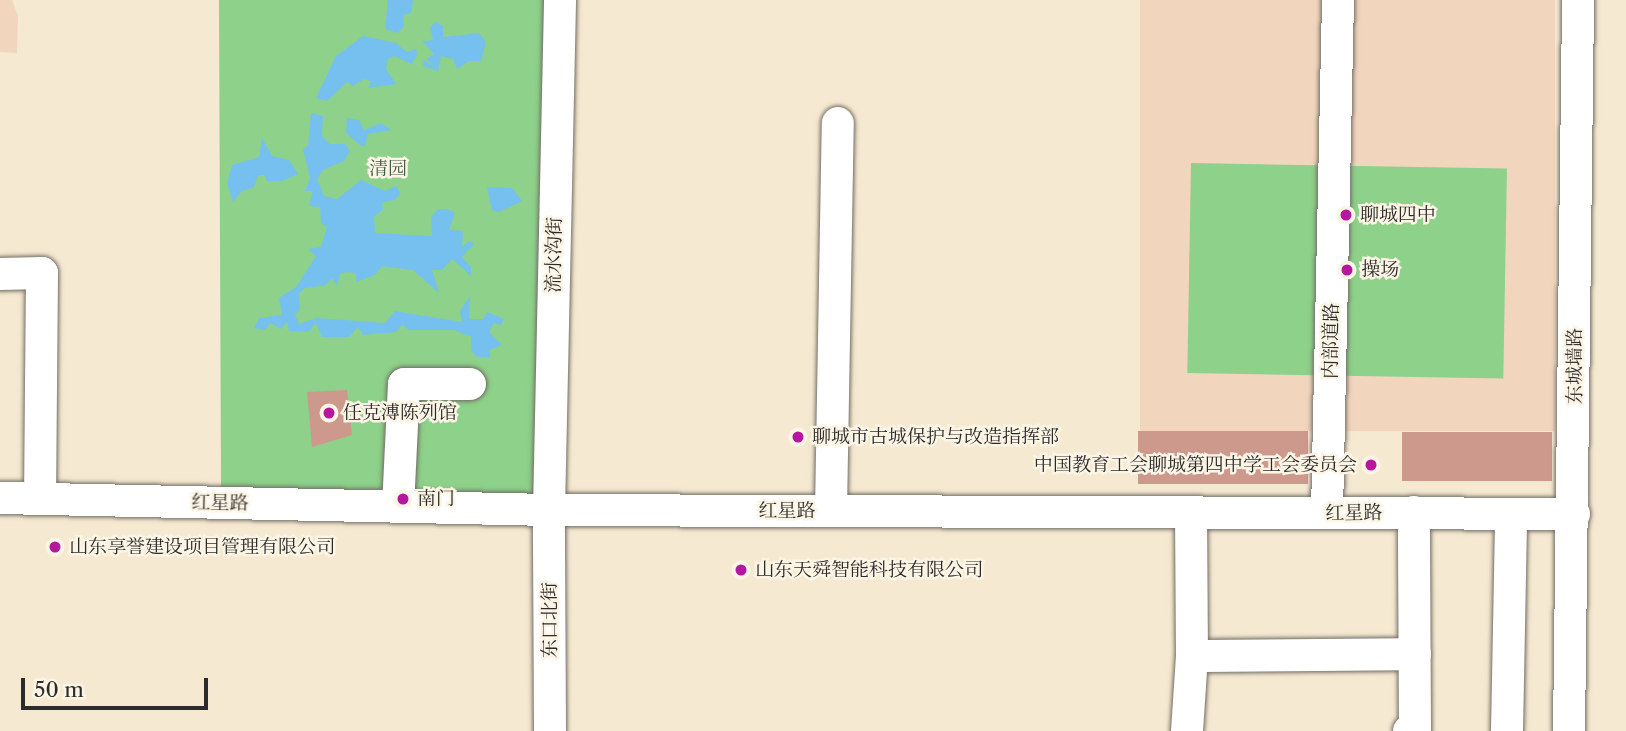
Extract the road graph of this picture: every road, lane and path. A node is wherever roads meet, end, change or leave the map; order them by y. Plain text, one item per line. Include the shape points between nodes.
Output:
1 (560, 0) edge
2 (1338, 0) edge
3 (1578, 0) edge
4 (838, 123) dead end
5 (0, 274) edge
6 (470, 384) dead end
7 (0, 498) edge
8 (40, 499) junction
9 (398, 507) junction
10 (549, 510) junction
11 (831, 511) junction
12 (1414, 512) junction
13 (1327, 513) junction
14 (1191, 514) junction
15 (1511, 514) junction
16 (1574, 514) junction
17 (1415, 654) junction
18 (1192, 656) junction
19 (550, 731) edge
20 (1187, 731) edge
21 (1409, 731) edge
22 (1507, 731) edge
23 (1569, 731) edge

1 - 10 street, 流水沟街
2 - 13 street, 内部道路
3 - 16 street, 东城墙路
4 - 11 street
5 - 8 street via 42,273
6 - 9 street via 404,384
7 - 8 street, 红星路
8 - 9 street, 红星路
9 - 10 street, 红星路
10 - 11 street, 红星路
10 - 19 street, 东口北街
11 - 14 street, 红星路
12 - 13 street, 红星路
12 - 15 street, 红星路
12 - 17 street
13 - 14 street, 红星路
14 - 18 street
15 - 16 street, 红星路
15 - 22 street
16 - 23 street, 东城墙路
17 - 18 street
17 - 21 street via 1415,731
18 - 20 street

